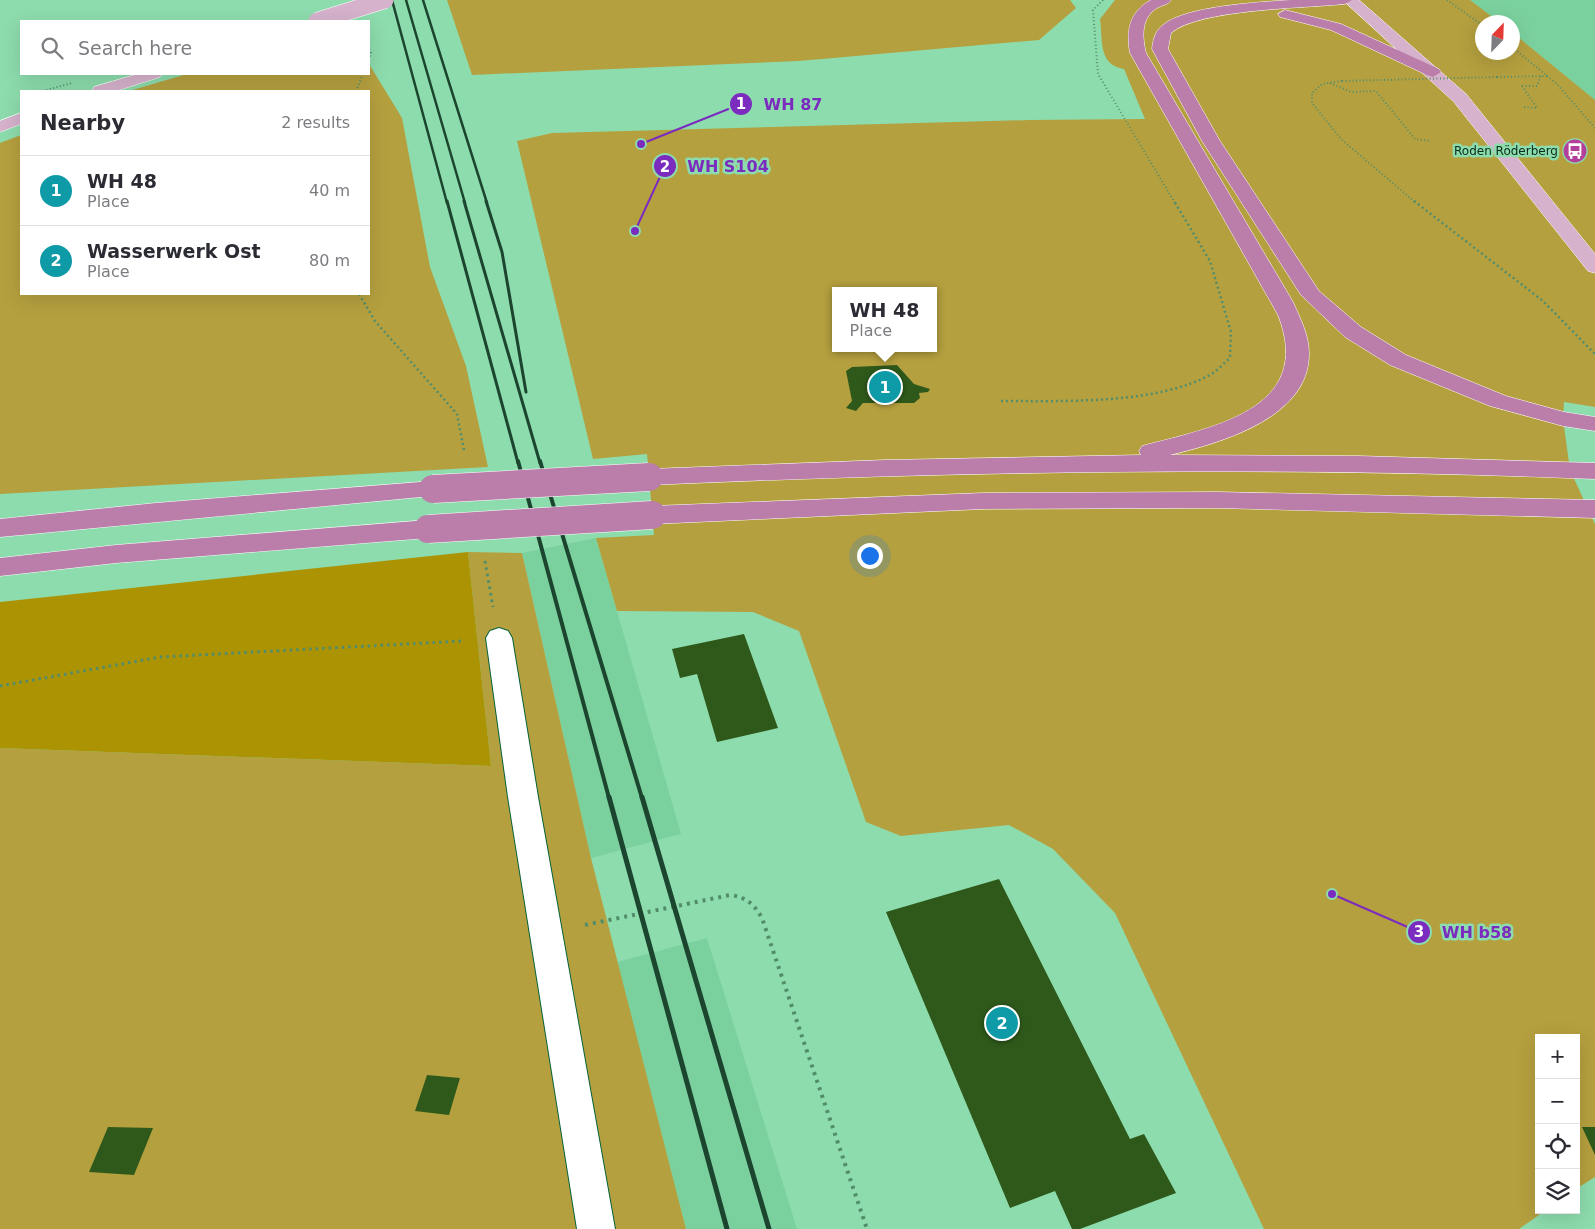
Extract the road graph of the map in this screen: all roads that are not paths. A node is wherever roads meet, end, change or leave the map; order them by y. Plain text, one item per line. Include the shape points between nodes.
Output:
1 (385, 0) edge
2 (1164, 0) edge
3 (1345, 0) edge
4 (1350, 0) edge
5 (1247, 10) junction
6 (320, 20) edge
7 (1434, 72) junction
8 (151, 75) edge
9 (103, 90) edge
10 (20, 118) edge
11 (0, 127) edge
12 (1595, 267) edge
13 (1595, 424) edge
14 (1094, 462) junction
15 (1595, 471) edge
16 (1591, 508) edge
17 (0, 528) edge
18 (0, 567) edge
19 (499, 638) road end
20 (596, 1229) edge

1 - 6 main road, bridge
2 - 14 highway via 1144,12 1136,22 1134,38 1138,53 1283,302 1295,331 1298,360 1290,386 1265,412 1187,444
3 - 5 highway
4 - 7 main road
5 - 7 highway via 1274,12 1336,27
5 - 13 highway via 1217,13 1171,26 1162,35 1160,49 1211,141 1311,295 1353,332 1398,360 1498,401
7 - 12 main road via 1498,143
8 - 9 main road
10 - 11 main road
14 - 15 highway
14 - 17 highway, bridge via 884,466 433,488
16 - 18 highway, bridge via 1218,500 983,501 652,515 428,529 116,554
19 - 20 lane

